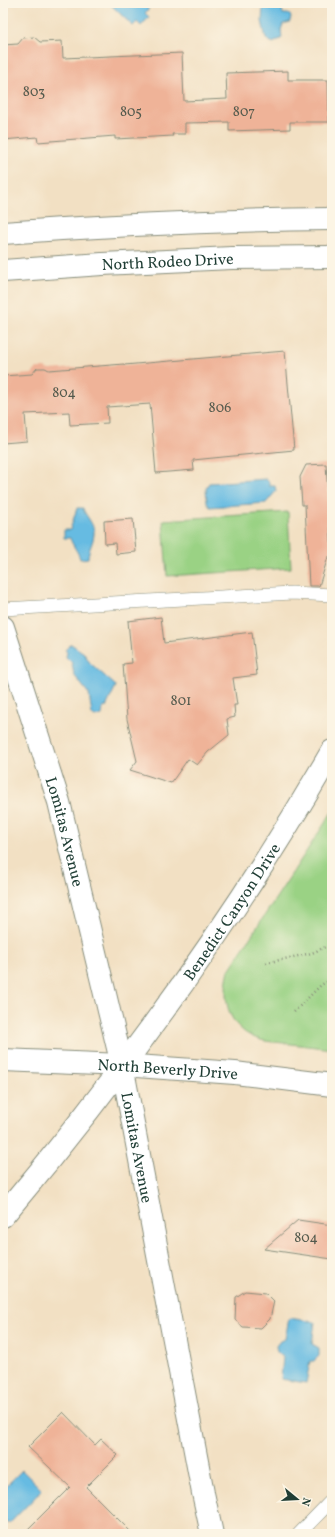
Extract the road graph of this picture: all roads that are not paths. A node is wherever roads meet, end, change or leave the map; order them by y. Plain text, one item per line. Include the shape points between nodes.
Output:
1 (332, 219) edge
2 (3, 233) edge
3 (332, 257) edge
4 (3, 271) edge
5 (332, 594) edge
6 (3, 609) edge
7 (3, 627) edge
8 (332, 751) edge
9 (3, 1060) edge
10 (122, 1065) junction
11 (332, 1085) edge
12 (3, 1216) edge
13 (332, 1500) edge
14 (212, 1534) edge
15 (299, 1534) edge

1 - 2 street via 231,220
3 - 4 street, North Rodeo Drive via 232,258
5 - 6 lane via 292,593
7 - 10 street, Lomitas Avenue via 59,802
8 - 10 street, Benedict Canyon Drive via 293,820 232,914
9 - 10 street, North Beverly Drive
10 - 11 street, North Beverly Drive via 235,1073
10 - 12 street, Benedict Canyon Drive
10 - 14 street, Lomitas Avenue
13 - 15 lane

